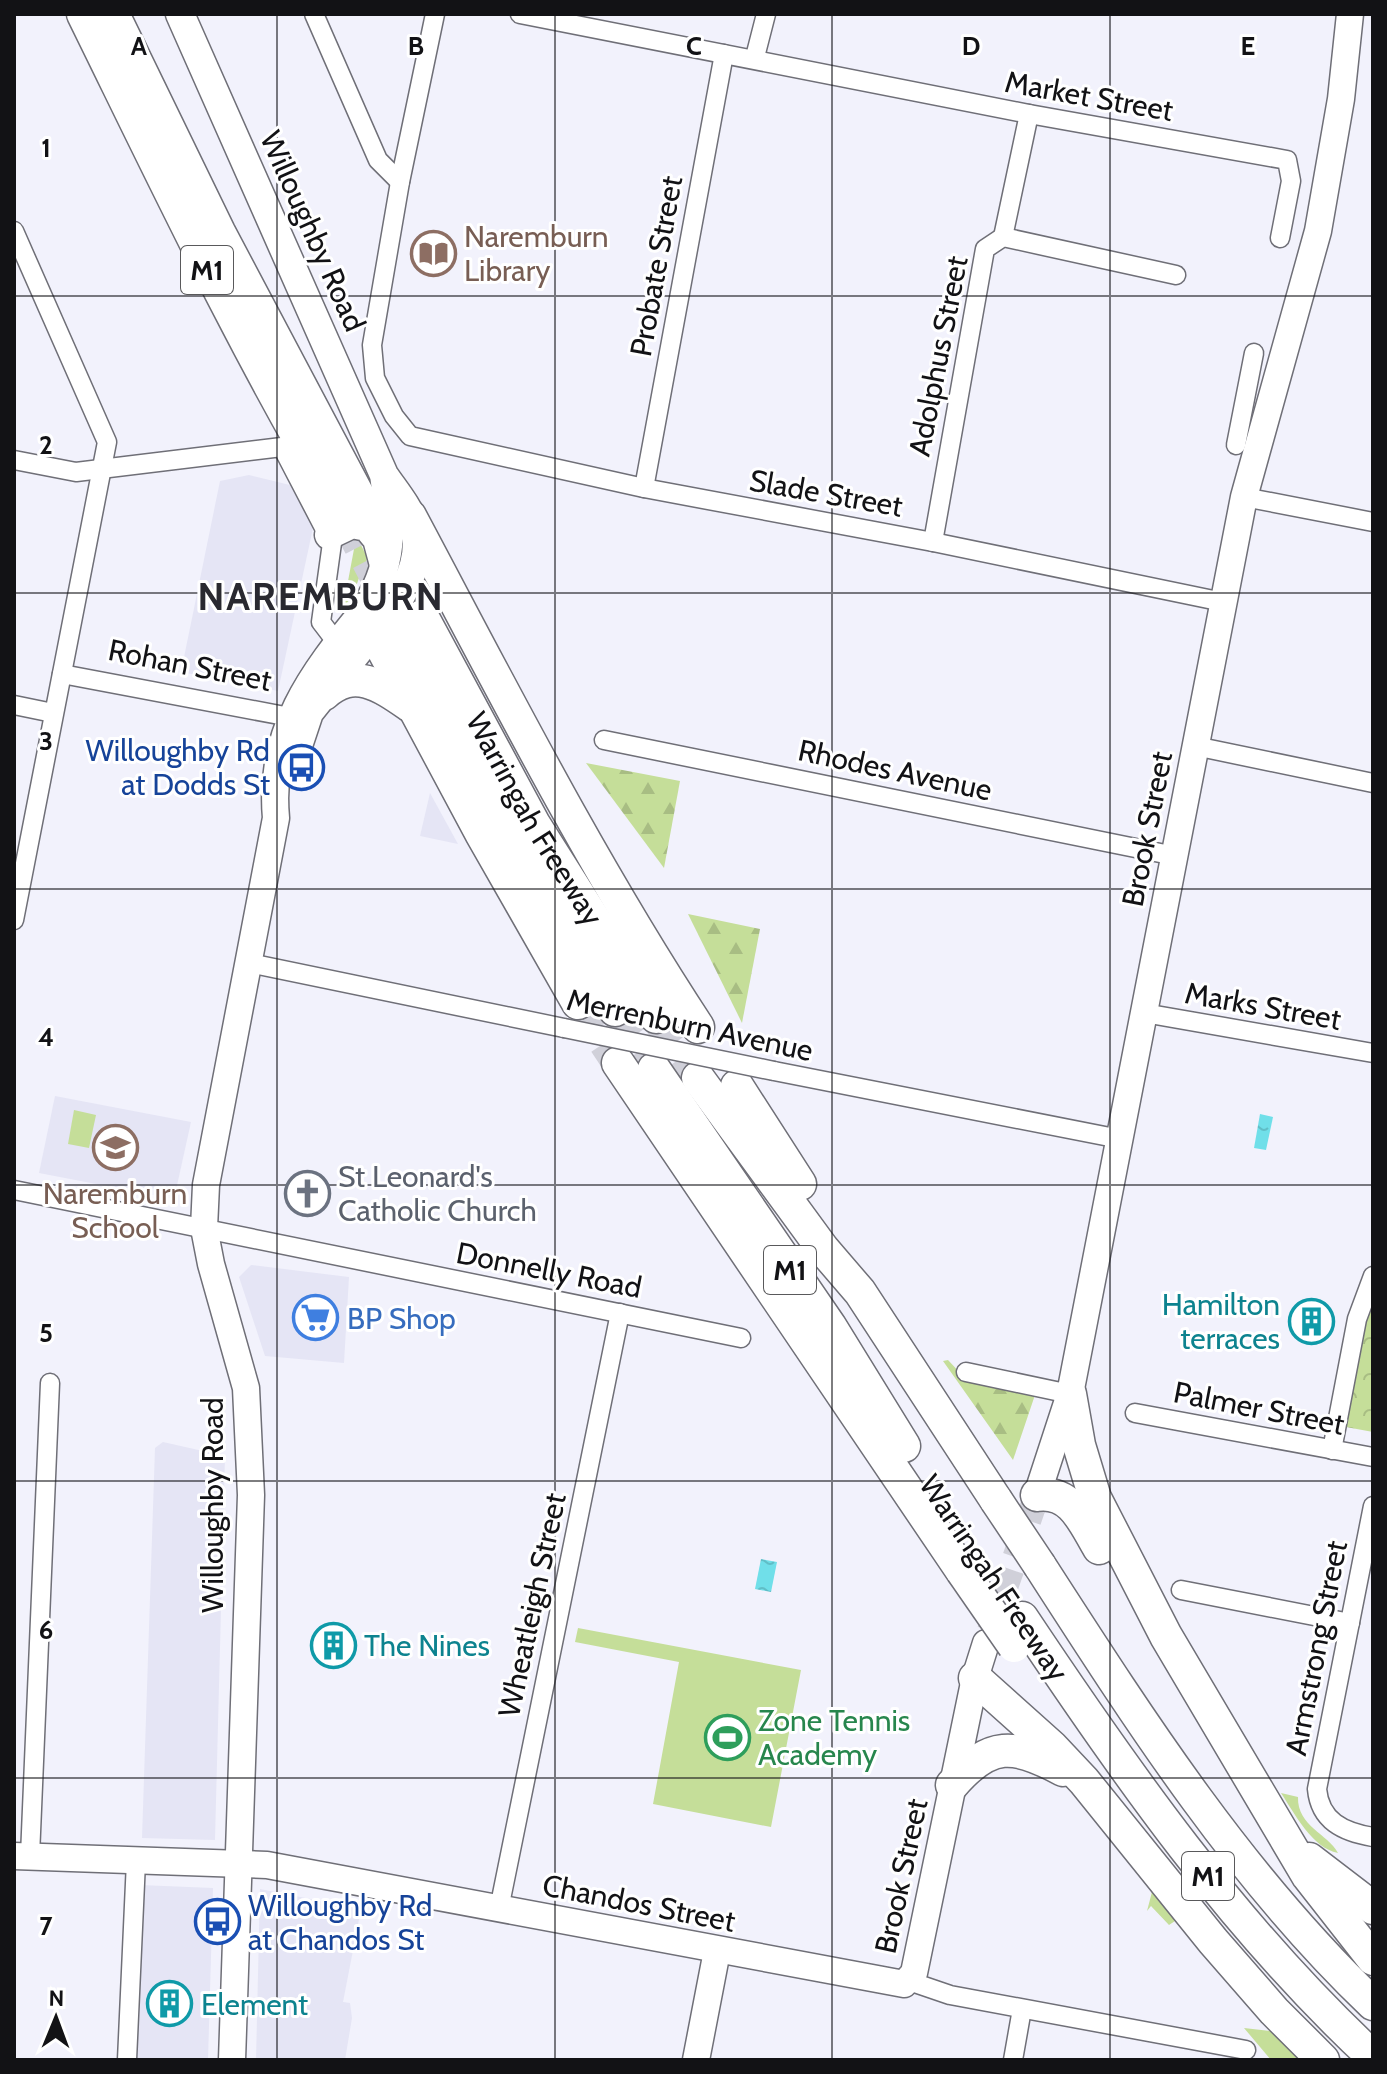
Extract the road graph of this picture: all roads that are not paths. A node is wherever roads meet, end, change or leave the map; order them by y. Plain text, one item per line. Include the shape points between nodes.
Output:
1 (83, 14) edge
2 (113, 14) edge
3 (180, 14) edge
4 (314, 14) edge
5 (435, 14) edge
6 (520, 14) edge
7 (766, 14) edge
8 (1350, 14) edge
9 (724, 54) junction
10 (755, 57) junction
11 (1029, 114) junction
12 (400, 182) junction
13 (14, 231) edge
14 (1003, 237) junction
15 (1280, 238) dead end
16 (1176, 275) dead end
17 (1254, 353) dead end
18 (1258, 397) junction
19 (1236, 445) dead end
20 (14, 460) edge
21 (103, 469) junction
22 (384, 475) junction
23 (644, 488) junction
24 (1244, 497) junction
25 (410, 516) junction
26 (346, 520) junction
27 (1373, 522) edge
28 (933, 542) junction
29 (386, 569) junction
30 (1223, 602) junction
31 (390, 622) junction
32 (337, 643) junction
33 (62, 674) junction
34 (324, 694) junction
35 (14, 705) edge
36 (411, 706) junction
37 (53, 713) junction
38 (298, 719) junction
39 (604, 740) dead end
40 (1195, 746) junction
41 (1373, 783) edge
42 (1175, 856) junction
43 (14, 920) edge
44 (249, 963) junction
45 (615, 1010) tunnel mouth
46 (1144, 1013) junction
47 (571, 1016) junction
48 (656, 1017) tunnel mouth
49 (698, 1027) dead end
50 (1373, 1053) edge
51 (618, 1063) tunnel mouth
52 (654, 1069) tunnel mouth
53 (698, 1078) tunnel mouth
54 (737, 1086) dead end
55 (1120, 1139) junction
56 (14, 1190) edge
57 (204, 1228) junction
58 (1373, 1276) edge
59 (860, 1292) junction
60 (620, 1313) junction
61 (741, 1338) dead end
62 (966, 1372) dead end
63 (50, 1383) dead end
64 (1070, 1394) junction
65 (1135, 1413) dead end
66 (1332, 1450) junction
67 (1373, 1457) edge
68 (1037, 1495) joint
69 (1373, 1506) edge
70 (967, 1561) junction
71 (1181, 1590) dead end
72 (1350, 1623) junction
73 (1007, 1636) junction
74 (1166, 1636) junction
75 (975, 1678) junction
76 (1084, 1781) junction
77 (952, 1785) junction
78 (1270, 1815) junction
79 (1373, 1837) edge
80 (22, 1856) edge
81 (136, 1861) junction
82 (239, 1863) junction
83 (1373, 1908) edge
84 (499, 1909) junction
85 (717, 1951) junction
86 (1373, 1959) edge
87 (909, 1981) junction
88 (1373, 2004) edge
89 (1022, 2009) junction
90 (1246, 2050) dead end
91 (1373, 2057) edge
92 (127, 2060) edge
93 (232, 2060) edge
94 (696, 2060) edge
95 (1013, 2060) edge
96 (1323, 2060) edge

1 - 26 highway, M1 via 190,236 287,421
2 - 26 highway, M1 via 219,232
3 - 22 main road, Willoughby Road
4 - 12 street via 378,160
5 - 12 street
6 - 9 street, Market Street
7 - 10 street
8 - 18 main road, Brook Street via 1318,231
9 - 10 street, Market Street
9 - 23 street, Probate Street
10 - 11 street, Market Street
11 - 14 street, Adolphus Street
11 - 15 street, Market Street via 1287,160 1291,181
12 - 23 street, Slade Street via 371,363 394,416 418,439
13 - 21 street via 107,442
14 - 16 street, Adolphus Street
14 - 28 street, Adolphus Street via 985,249
17 - 18 street
18 - 19 street
18 - 24 main road, Brook Street
20 - 21 street via 76,472
21 - 26 street via 282,447
21 - 33 street
22 - 25 main road, Willoughby Road
22 - 29 main road, Willoughby Road via 391,533
23 - 28 street, Slade Street
24 - 27 street
24 - 30 main road, Brook Street
25 - 31 main road, Willoughby Road via 416,546
25 - 49 highway via 552,786
26 - 29 main road via 375,535
26 - 32 street via 332,547 321,622
28 - 30 street, Slade Street
29 - 31 main road, Willoughby Road
30 - 40 main road, Brook Street
31 - 32 main road, Willoughby Road
31 - 34 main road, Willoughby Road
31 - 36 highway
31 - 45 highway, Warringah Freeway
31 - 48 highway, Warringah Freeway via 534,824
32 - 38 main road, Willoughby Road via 302,690
33 - 37 street
33 - 38 street, Rohan Street
34 - 36 highway via 340,682 365,680
34 - 38 main road, Willoughby Road
35 - 37 street
36 - 47 highway
37 - 43 street
38 - 44 main road, Willoughby Road via 275,786 276,818
39 - 42 street, Rhodes Avenue
40 - 41 street
40 - 42 main road, Brook Street
42 - 46 main road, Brook Street
44 - 47 street, Merrenburn Avenue
44 - 57 main road, Willoughby Road via 206,1185
46 - 50 street, Marks Street
46 - 55 main road, Brook Street
47 - 55 street, Merrenburn Avenue, bridge via 774,1071
51 - 70 highway
52 - 70 highway, Warringah Freeway / M1 via 830,1326
53 - 59 highway, Warringah Freeway / M1
54 - 59 highway via 859,1270
55 - 64 main road, Brook Street
56 - 57 street, Donnelly Road
57 - 60 street, Donnelly Road
57 - 82 main road, Willoughby Road via 243,1372 248,1418 251,1495
58 - 66 street via 1357,1319
59 - 88 highway, Warringah Freeway / M1, bridge via 1204,1811 1312,1943
60 - 61 street, Donnelly Road
60 - 84 street, Wheatleigh Street
62 - 64 street
63 - 80 street
64 - 68 main road, Brook Street
64 - 74 highway via 1095,1498
65 - 66 street, Palmer Street
66 - 67 street, Palmer Street
68 - 74 highway via 1059,1495 1070,1503 1149,1627
69 - 72 street, Armstrong Street
70 - 73 highway, Warringah Freeway / M1
71 - 72 street
72 - 79 street, Armstrong Street via 1319,1773 1318,1802 1334,1824
73 - 75 main road, Brook Street
73 - 91 highway, Warringah Freeway / M1 via 1094,1727 1251,1930
74 - 78 highway
75 - 76 highway
75 - 77 main road, Brook Street
76 - 77 highway via 1038,1757 1005,1750 981,1757
76 - 96 highway via 1213,1941
77 - 87 main road, Brook Street
78 - 83 highway via 1306,1858
78 - 86 highway via 1329,1905
80 - 81 main road, Chandos Street
81 - 82 main road, Chandos Street
81 - 92 street
82 - 84 main road, Chandos Street
82 - 93 main road, Willoughby Road
84 - 85 main road, Chandos Street
85 - 87 main road, Chandos Street via 889,1984
85 - 94 main road
87 - 89 street, Chandos Street
89 - 90 street, Chandos Street
89 - 95 street

